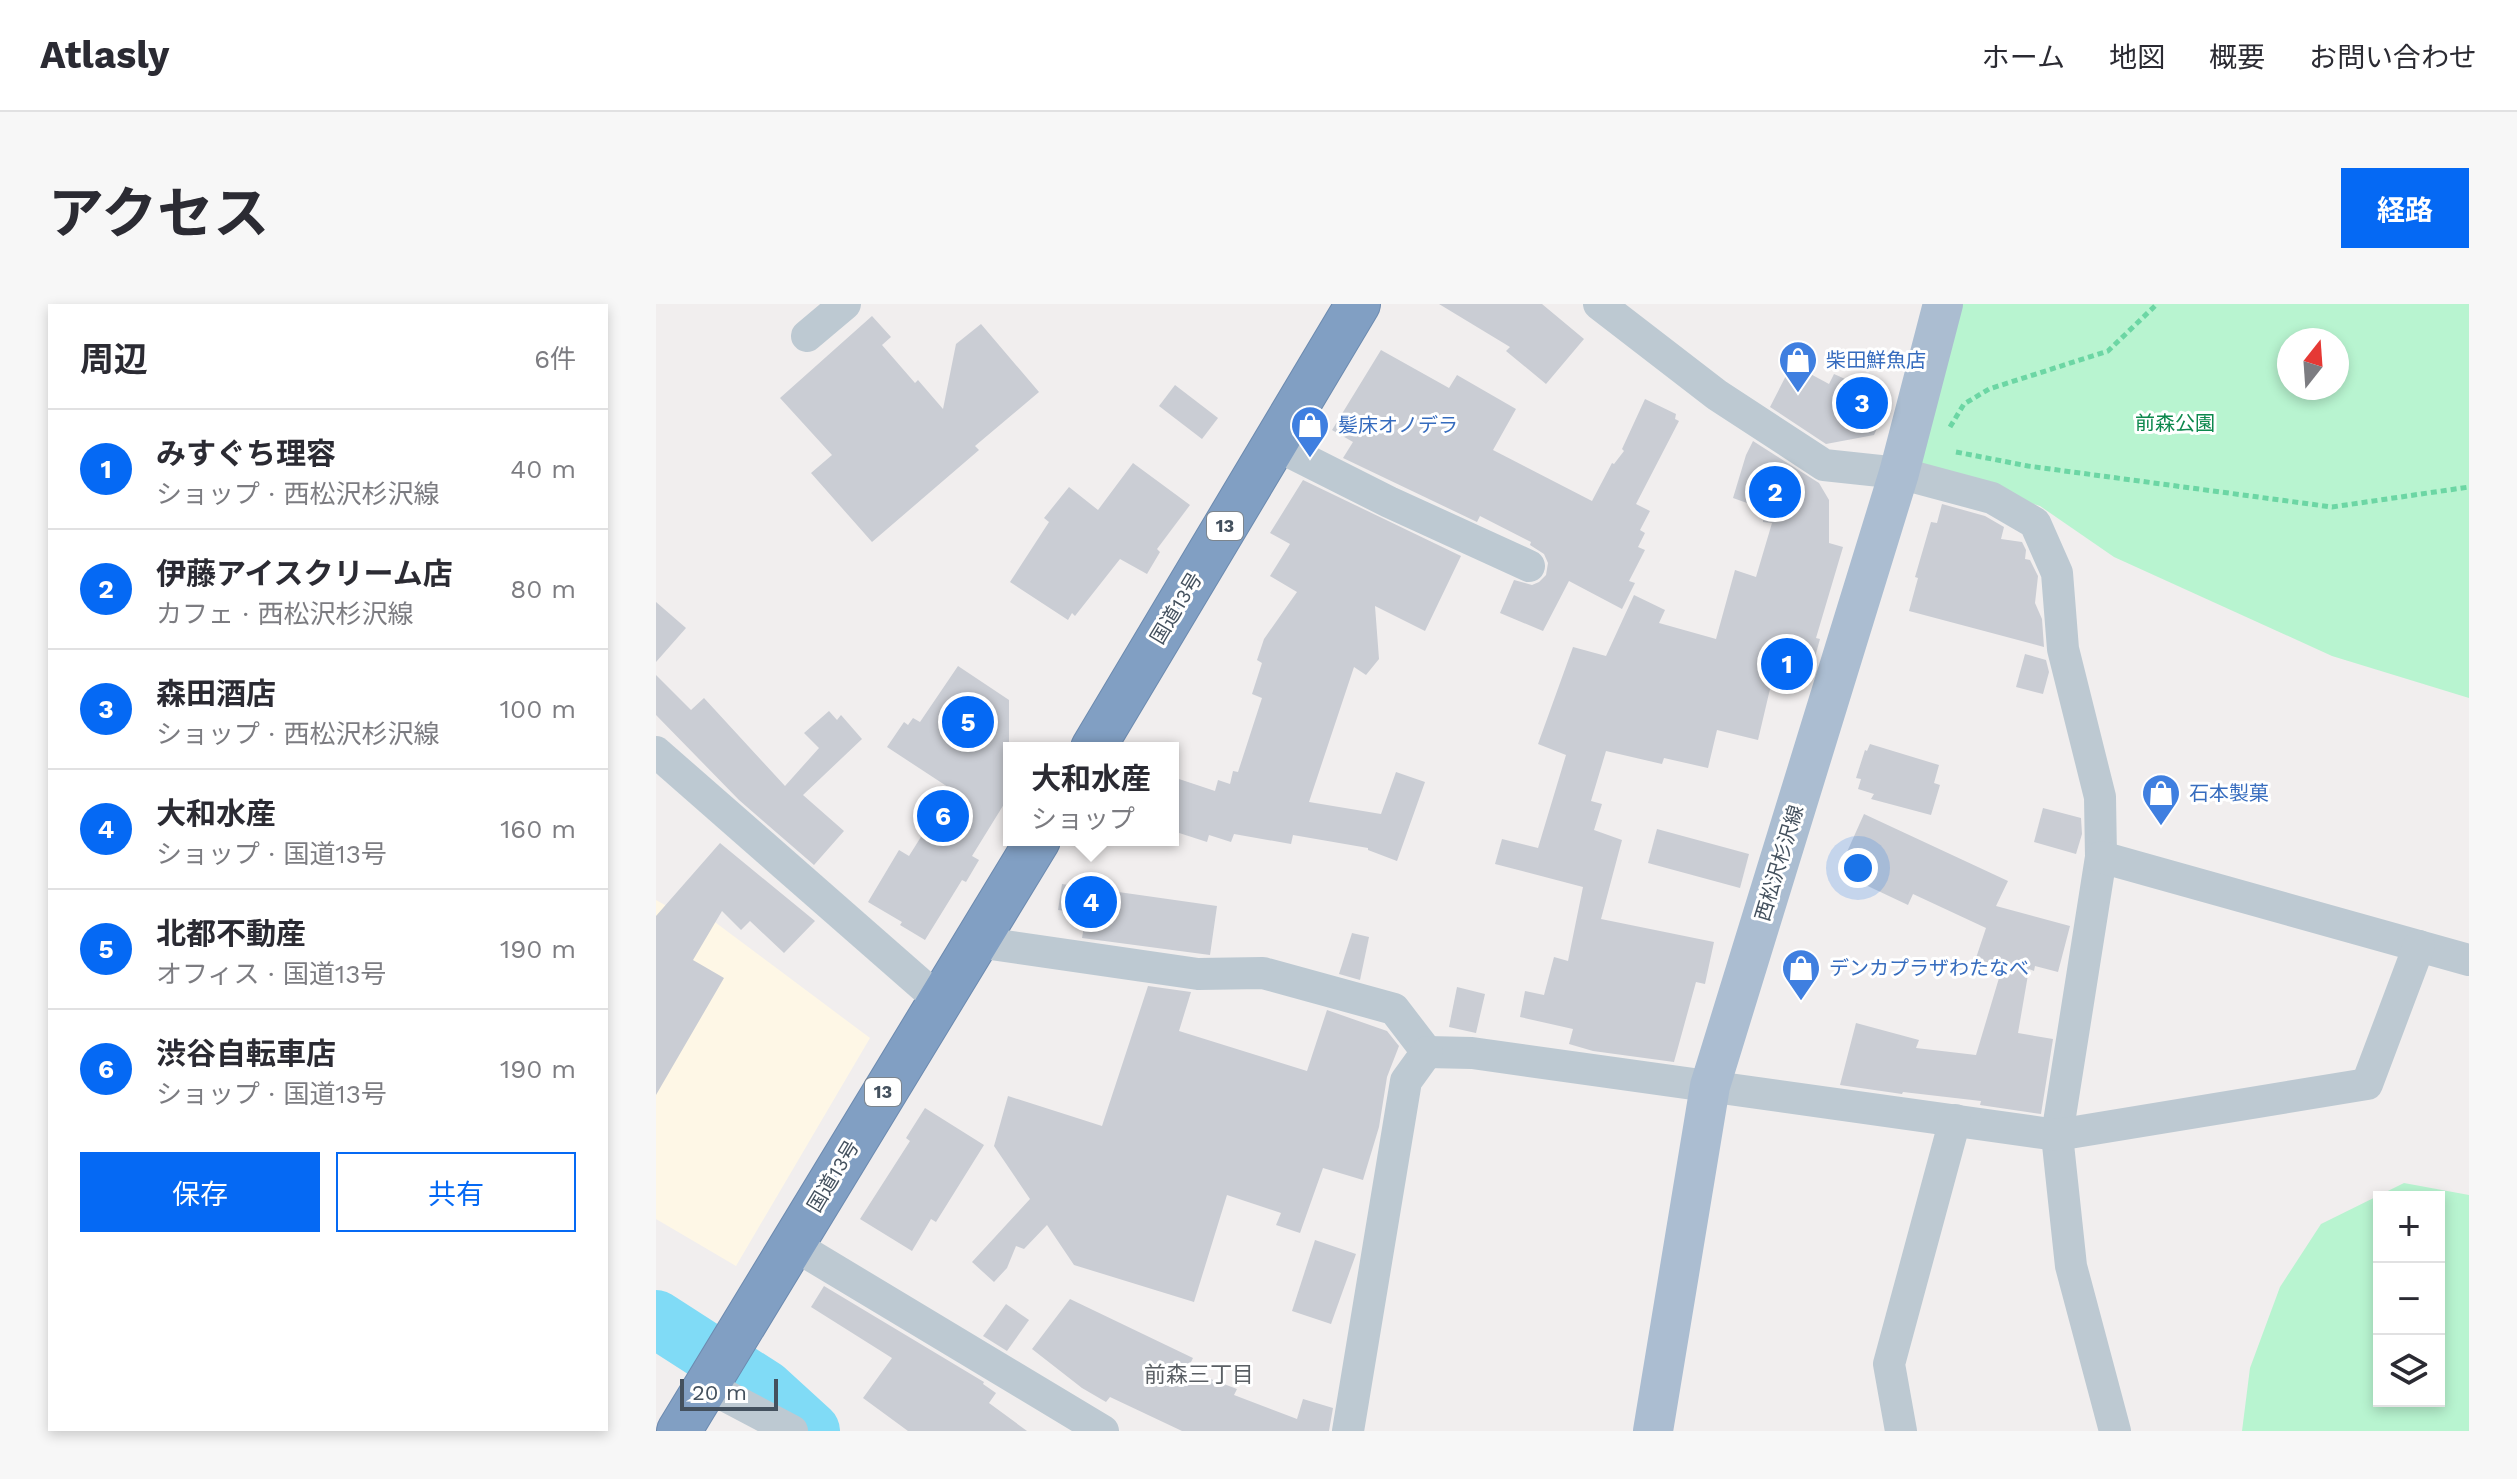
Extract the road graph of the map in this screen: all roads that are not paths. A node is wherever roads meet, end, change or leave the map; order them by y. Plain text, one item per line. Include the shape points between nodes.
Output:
1 (845, 304) edge
2 (1358, 304) edge
3 (1599, 304) edge
4 (1943, 304) edge
5 (807, 336) dead end
6 (1274, 444) junction
7 (1899, 473) junction
8 (1529, 566) dead end
9 (1097, 742) edge
10 (656, 752) edge
11 (1034, 846) edge
12 (2101, 857) junction
13 (977, 942) junction
14 (2419, 946) junction
15 (2469, 960) edge
16 (939, 1000) junction
17 (1427, 1052) junction
18 (1710, 1086) junction
19 (1955, 1120) junction
20 (2057, 1135) junction
21 (792, 1244) junction
22 (707, 1386) junction
23 (679, 1431) edge
24 (792, 1431) edge
25 (1103, 1431) edge
26 (1348, 1431) edge
27 (1653, 1431) edge
28 (1901, 1431) edge
29 (2115, 1431) edge

1 - 5 street
2 - 6 highway, 国道13号 / 13
3 - 7 street via 1717,395 1824,465
4 - 7 main road, 西松沢杉沢線
6 - 8 street
6 - 9 highway, 国道13号 / 13
7 - 12 street via 1992,498 2035,523 2057,573 2063,649 2100,797
7 - 18 main road, 西松沢杉沢線
10 - 16 street
11 - 13 highway, 国道13号 / 13
12 - 14 street
12 - 20 street
13 - 16 highway, 国道13号 / 13
13 - 17 street via 1198,974 1263,973 1394,1009
14 - 15 street
14 - 20 street via 2367,1084
16 - 21 highway, 国道13号 / 13
17 - 18 street via 1472,1053
17 - 26 street via 1406,1081
18 - 19 street
18 - 27 main road, 西松沢杉沢線
19 - 20 street
19 - 28 street via 1889,1364
20 - 29 street via 2071,1266
21 - 22 highway, 国道13号 / 13
21 - 25 street
22 - 23 highway, 国道13号 / 13
22 - 24 street

